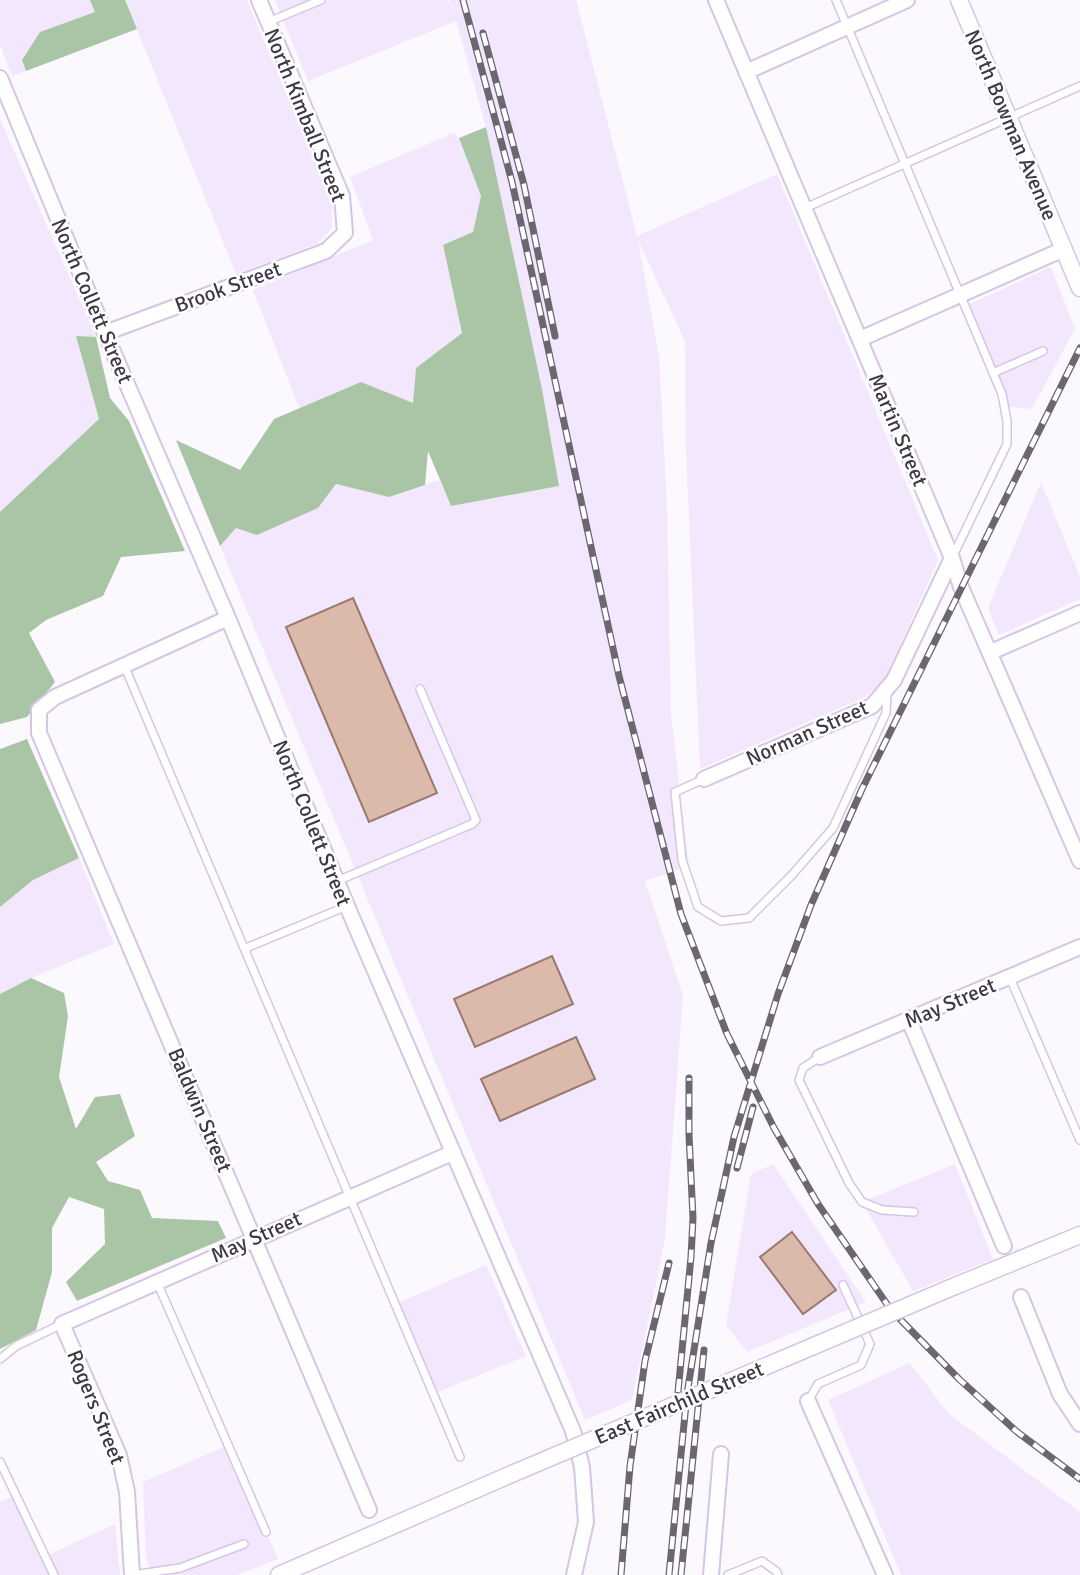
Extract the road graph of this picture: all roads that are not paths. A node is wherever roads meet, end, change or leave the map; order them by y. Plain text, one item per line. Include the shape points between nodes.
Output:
1 (259, 0) edge
2 (321, 0) edge
3 (716, 0) edge
4 (836, 0) edge
5 (907, 0) edge
6 (959, 0) edge
7 (268, 22) junction
8 (847, 26) junction
9 (746, 72) junction
10 (0, 78) edge
11 (1080, 86) edge
12 (1008, 117) junction
13 (904, 163) junction
14 (804, 208) junction
15 (345, 233) joint
16 (1064, 249) junction
17 (1080, 288) edge
18 (961, 294) junction
19 (105, 333) junction
20 (860, 339) junction
21 (1043, 351) dead end
22 (993, 373) junction
23 (952, 558) junction
24 (1080, 613) edge
25 (228, 618) junction
26 (991, 652) junction
27 (124, 665) junction
28 (888, 688) junction
29 (420, 689) dead end
30 (704, 779) joint
31 (1080, 861) edge
32 (336, 881) junction
33 (347, 906) junction
34 (1080, 947) edge
35 (246, 948) junction
36 (1010, 978) junction
37 (909, 1020) junction
38 (820, 1057) joint
39 (1080, 1112) edge
40 (1070, 1116) junction
41 (1080, 1140) edge
42 (452, 1153) junction
43 (349, 1197) junction
44 (914, 1212) dead end
45 (1080, 1236) edge
46 (254, 1238) junction
47 (1004, 1246) dead end
48 (157, 1281) junction
49 (843, 1285) dead end
50 (1021, 1297) dead end
51 (62, 1324) junction
52 (0, 1359) edge
53 (808, 1401) joint
54 (1080, 1424) edge
55 (721, 1454) dead end
56 (460, 1457) dead end
57 (0, 1462) edge
58 (369, 1510) dead end
59 (266, 1532) dead end
60 (244, 1544) dead end
61 (54, 1575) edge
62 (132, 1575) edge
63 (279, 1575) edge
64 (574, 1575) edge
65 (711, 1575) edge
66 (728, 1575) edge
67 (778, 1575) edge
68 (885, 1575) edge

1 - 7 street, North Kimball Street
2 - 7 lane
3 - 9 street, Martin Street
4 - 8 lane
5 - 8 street
6 - 12 street, North Bowman Avenue
7 - 15 street, North Kimball Street via 342,195
8 - 9 street
8 - 13 lane
9 - 14 street, Martin Street
10 - 19 street, North Collett Street
11 - 12 lane
12 - 13 lane
12 - 16 street, North Bowman Avenue
13 - 14 lane
13 - 18 lane
14 - 20 street, Martin Street
15 - 19 street, Brook Street via 326,251
16 - 17 street, North Bowman Avenue
16 - 18 street
18 - 20 street
18 - 22 lane
19 - 25 street, North Collett Street
20 - 23 street, Martin Street
21 - 22 lane
22 - 23 lane via 1006,414 1007,444
23 - 26 street, Martin Street
23 - 28 street, Norman Street
24 - 26 street
25 - 27 street
25 - 32 street, North Collett Street
26 - 31 street, Martin Street
27 - 35 lane
27 - 46 street, Baldwin Street via 55,697 39,710 39,733
28 - 30 street, Norman Street via 872,706
28 - 30 lane via 886,713 833,828 749,918 721,922 698,907 682,860 675,792
29 - 32 lane via 475,820
32 - 33 street, North Collett Street
33 - 35 lane
33 - 42 street, North Collett Street
34 - 36 street, May Street
35 - 43 lane
36 - 37 street, May Street
36 - 40 lane
37 - 38 street, May Street
37 - 47 street
38 - 44 lane via 803,1068 799,1080 849,1183 862,1202 882,1210
39 - 40 lane
40 - 41 lane
42 - 43 street, May Street
42 - 64 street, North Collett Street via 573,1431 582,1467 586,1522
43 - 46 street, May Street
43 - 56 lane
45 - 63 street, East Fairchild Street, bridge
46 - 48 street, May Street
46 - 58 street, Baldwin Street
48 - 51 street, May Street
48 - 59 lane
49 - 53 lane via 870,1344 861,1365 818,1384
50 - 54 street via 1060,1394
51 - 52 lane
51 - 62 street, Rogers Street via 120,1455
53 - 68 street
55 - 65 street
57 - 61 lane
60 - 62 lane via 180,1568
66 - 67 lane via 762,1561

